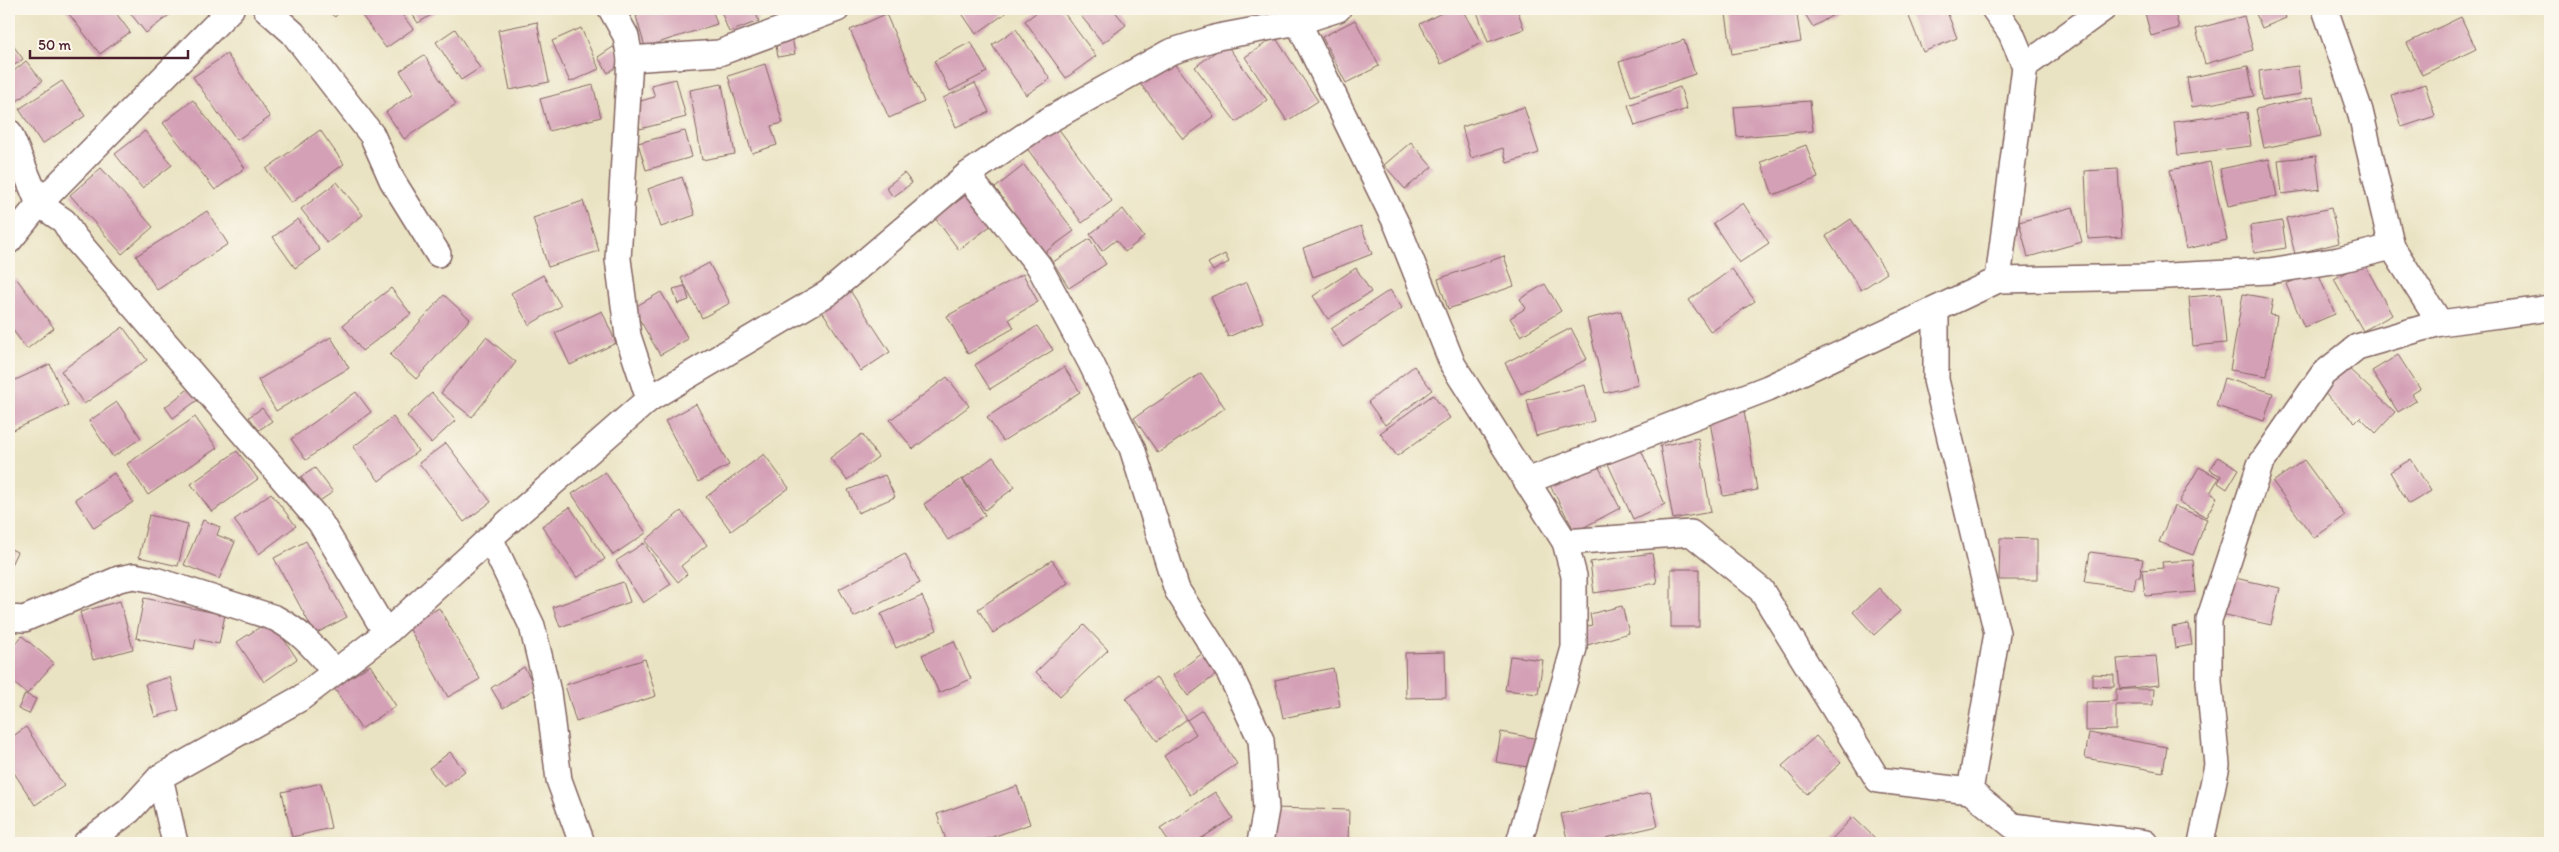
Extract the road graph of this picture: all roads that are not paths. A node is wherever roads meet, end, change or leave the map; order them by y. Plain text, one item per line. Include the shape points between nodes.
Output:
1 (231, 9) edge
2 (266, 9) edge
3 (611, 9) edge
4 (1338, 9) edge
5 (1994, 9) edge
6 (2103, 9) edge
7 (2325, 9) edge
8 (823, 11) edge
9 (1298, 22) junction
10 (630, 59) junction
11 (2025, 66) junction
12 (9, 132) edge
13 (967, 175) junction
14 (39, 204) junction
15 (9, 241) edge
16 (2392, 247) junction
17 (438, 254) dead end
18 (1998, 280) junction
19 (2550, 308) edge
20 (1936, 310) junction
21 (2440, 323) junction
22 (649, 399) junction
23 (1527, 481) junction
24 (490, 538) junction
25 (1566, 542) junction
26 (9, 618) edge
27 (386, 634) junction
28 (335, 672) junction
29 (160, 777) junction
30 (1970, 791) junction
31 (86, 843) edge
32 (175, 843) edge
33 (582, 843) edge
34 (1260, 843) edge
35 (1519, 843) edge
36 (2145, 843) edge
37 (2201, 843) edge

1 - 14 street
2 - 17 street via 293,33 372,135 392,180
3 - 10 street via 626,36
4 - 9 street
5 - 11 street
6 - 11 street
7 - 16 street via 2360,111
8 - 10 street via 720,53
9 - 13 street via 1218,38 1170,52 1040,125
9 - 23 street via 1396,225 1453,364
10 - 22 street via 618,259 628,336
11 - 18 street
12 - 14 street
13 - 22 street via 828,293
13 - 34 street via 1039,266 1091,363 1132,448 1177,590 1230,672 1261,740 1266,809
14 - 15 street
14 - 27 street via 64,220 73,236 320,522
16 - 18 street via 2340,260 2269,271
16 - 21 street
18 - 20 street
19 - 21 street
20 - 23 street via 1768,388
20 - 30 street via 1936,380 1997,633
21 - 37 street via 2357,348 2350,353 2324,374 2260,465 2209,620 2209,682 2217,765
22 - 24 street
23 - 25 street
24 - 27 street
24 - 33 street via 532,626 548,692 559,780
25 - 30 street via 1691,533 1761,590 1878,780
25 - 35 street via 1574,576 1574,648
26 - 28 street via 24,619 119,579 134,576 275,618 305,637
27 - 28 street
28 - 29 street via 301,698
29 - 31 street via 129,811
29 - 32 street
30 - 36 street via 2013,826

